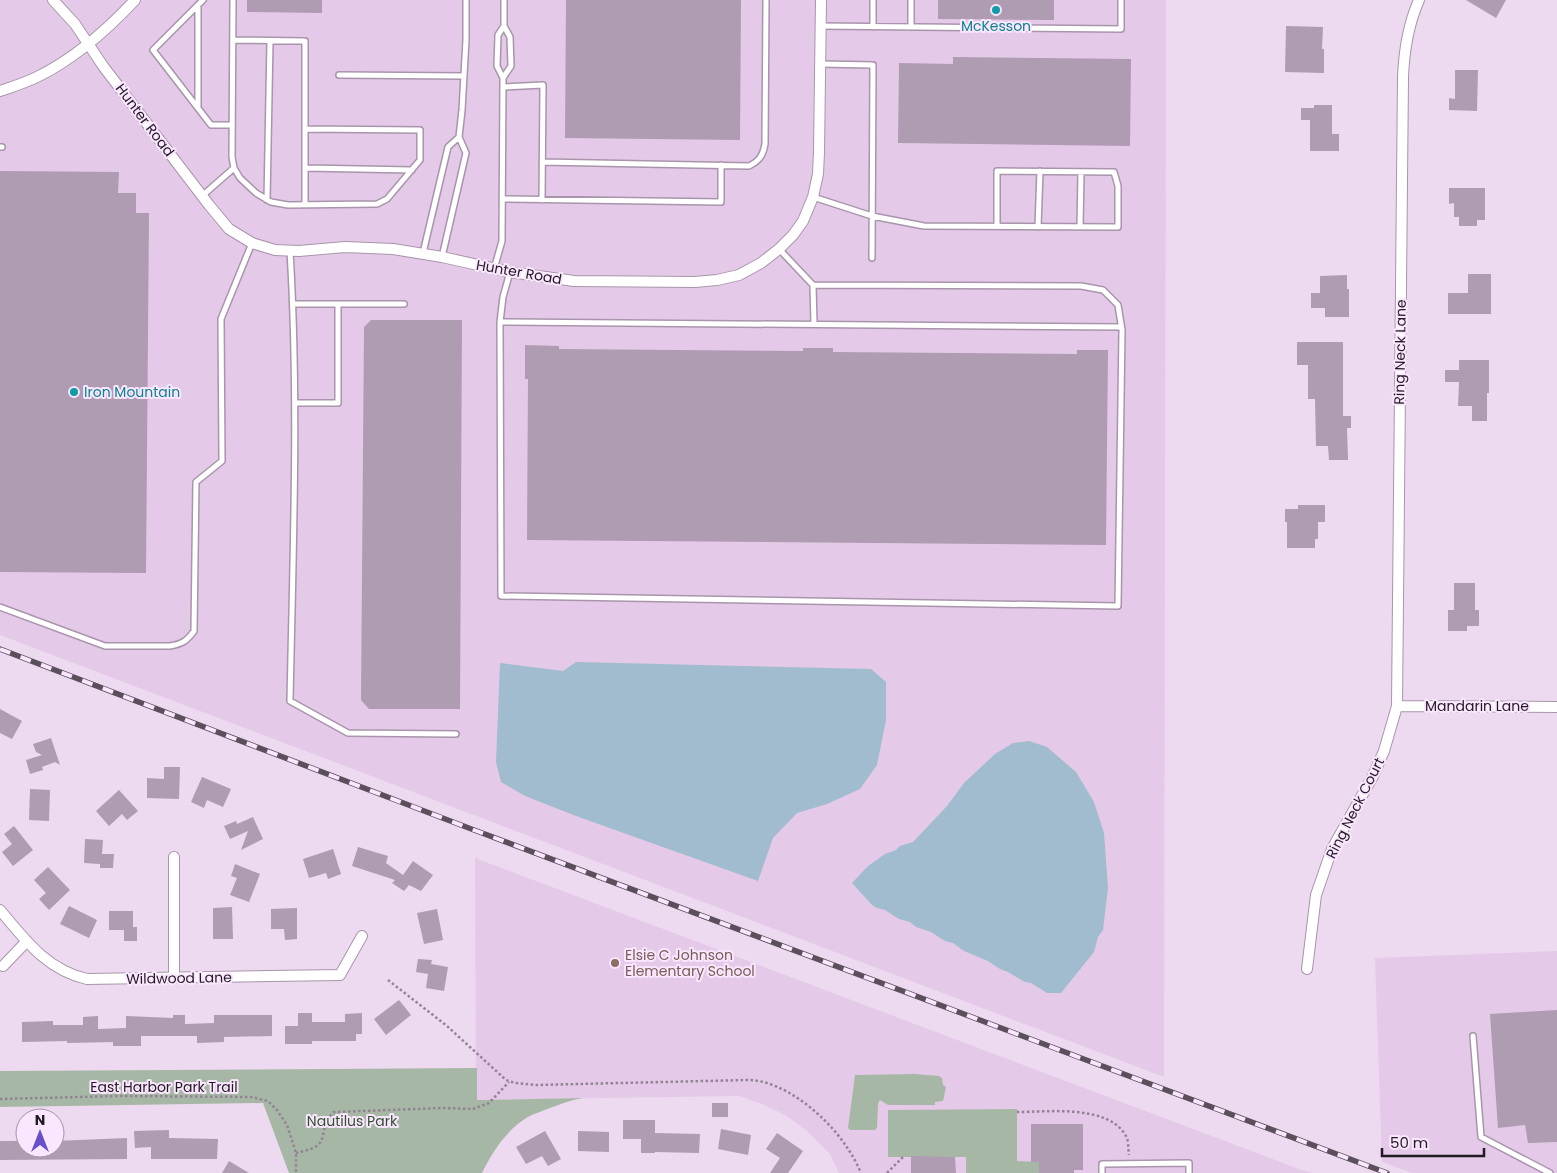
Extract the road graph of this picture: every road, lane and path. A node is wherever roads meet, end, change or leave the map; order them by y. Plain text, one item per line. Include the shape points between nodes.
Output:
1 (53, 0) edge
2 (135, 0) edge
3 (202, 0) edge
4 (233, 0) edge
5 (466, 0) edge
6 (504, 0) edge
7 (766, 0) edge
8 (820, 0) edge
9 (873, 0) edge
10 (911, 0) edge
11 (1121, 0) edge
12 (1419, 0) edge
13 (198, 5) junction
14 (504, 26) junction
15 (820, 26) junction
16 (873, 27) junction
17 (911, 27) junction
18 (233, 40) junction
19 (270, 41) junction
20 (88, 44) junction
21 (820, 64) junction
22 (339, 75) dead end
23 (464, 76) junction
24 (503, 78) junction
25 (503, 87) junction
26 (0, 91) edge
27 (198, 108) junction
28 (232, 125) junction
29 (306, 129) junction
30 (459, 137) junction
31 (542, 162) junction
32 (721, 165) junction
33 (234, 168) junction
34 (306, 168) junction
35 (412, 170) junction
36 (1040, 171) junction
37 (1081, 172) junction
38 (202, 196) junction
39 (813, 197) junction
40 (502, 199) junction
41 (267, 200) junction
42 (542, 200) junction
43 (305, 205) junction
44 (872, 216) junction
45 (997, 226) junction
46 (1038, 227) junction
47 (1080, 227) junction
48 (252, 243) junction
49 (779, 250) junction
50 (290, 251) junction
51 (423, 253) junction
52 (442, 256) junction
53 (872, 258) dead end
54 (494, 269) junction
55 (510, 272) junction
56 (813, 285) junction
57 (294, 304) junction
58 (338, 304) junction
59 (404, 304) dead end
60 (500, 322) junction
61 (814, 324) junction
62 (1121, 327) junction
63 (295, 403) junction
64 (0, 607) edge
65 (1397, 706) junction
66 (1557, 707) edge
67 (456, 734) dead end
68 (174, 857) dead end
69 (0, 910) edge
70 (362, 936) dead end
71 (26, 942) junction
72 (4, 966) dead end
73 (1307, 969) dead end
74 (174, 978) junction
75 (388, 980) dead end
76 (1473, 1036) dead end
77 (509, 1082) junction
78 (0, 1099) edge
79 (1017, 1112) dead end
80 (296, 1153) junction
81 (903, 1157) dead end
82 (1129, 1163) junction
83 (296, 1173) edge
84 (861, 1173) edge
85 (887, 1173) edge
86 (1102, 1173) edge
87 (1188, 1173) edge
88 (1550, 1173) edge

1 - 20 street, Hunter Road
2 - 20 street
3 - 13 lane
4 - 18 lane
5 - 23 lane
6 - 14 lane
7 - 32 lane via 763,155 749,166
8 - 15 street, Hunter Road
9 - 16 lane
10 - 17 lane
11 - 17 lane via 1121,29
12 - 65 street, Ring Neck Lane via 1404,51 1402,77
13 - 27 lane
13 - 27 lane via 153,50
14 - 24 lane via 498,35 497,61
14 - 24 lane via 510,37 510,66
15 - 16 lane
15 - 21 street, Hunter Road
16 - 17 lane
18 - 19 lane
18 - 28 lane
19 - 29 lane via 305,41
19 - 41 lane
20 - 26 street via 37,77
20 - 38 street, Hunter Road
21 - 39 street, Hunter Road via 819,159
21 - 44 lane via 873,64
22 - 23 lane
23 - 30 lane
24 - 25 lane
25 - 31 lane via 543,86
25 - 40 lane
27 - 28 lane via 211,125
28 - 33 lane
29 - 34 lane
29 - 35 lane via 420,130 420,160
30 - 51 lane via 448,147
30 - 52 lane via 466,153
31 - 32 lane
31 - 42 lane
32 - 42 lane via 721,202
33 - 38 lane
33 - 41 lane via 240,178
34 - 35 lane
34 - 43 lane
35 - 43 lane via 387,199 377,204
36 - 37 lane
36 - 45 lane via 997,171
36 - 46 lane
37 - 47 lane
37 - 47 lane via 1114,172 1118,186 1118,227
38 - 48 street, Hunter Road via 229,229
39 - 44 lane
39 - 49 street, Hunter Road via 803,221
40 - 42 lane
40 - 54 lane via 502,241
41 - 43 lane
44 - 45 lane via 924,226
44 - 53 lane
45 - 46 lane
46 - 47 lane
48 - 50 street, Hunter Road
48 - 64 lane via 221,319 222,461 196,482 194,631 180,645 105,646
49 - 55 street, Hunter Road via 739,275 695,282 574,281
49 - 56 lane
50 - 51 street, Hunter Road via 345,247
50 - 57 lane
51 - 52 street, Hunter Road
52 - 54 street, Hunter Road
54 - 55 street, Hunter Road
55 - 60 lane
56 - 61 lane
56 - 62 lane via 1081,286 1103,290 1118,304
57 - 58 lane
57 - 63 lane
58 - 59 lane
58 - 63 lane via 338,402
60 - 61 lane
60 - 62 lane via 501,596 1118,606
61 - 62 lane
63 - 67 lane via 290,701 348,733
65 - 66 street, Mandarin Lane
65 - 73 street, Ring Neck Court via 1384,751 1332,849 1316,895
68 - 74 street
69 - 71 street, Wildwood Lane
70 - 74 street, Wildwood Lane via 340,975
71 - 72 street
71 - 74 street, Wildwood Lane via 48,962 77,977
75 - 77 path via 447,1026
76 - 88 lane via 1481,1137
77 - 80 path via 489,1103 473,1109 334,1112 326,1120 320,1143
77 - 84 path via 536,1085 762,1081 794,1096 823,1118 846,1145
78 - 80 path, East Harbor Park Trail via 251,1097 268,1101 277,1110 287,1125
79 - 82 path via 1080,1112 1108,1120 1127,1137
80 - 83 path, East Harbor Park Trail
81 - 85 path
82 - 86 lane via 1102,1164
82 - 87 lane via 1188,1163

